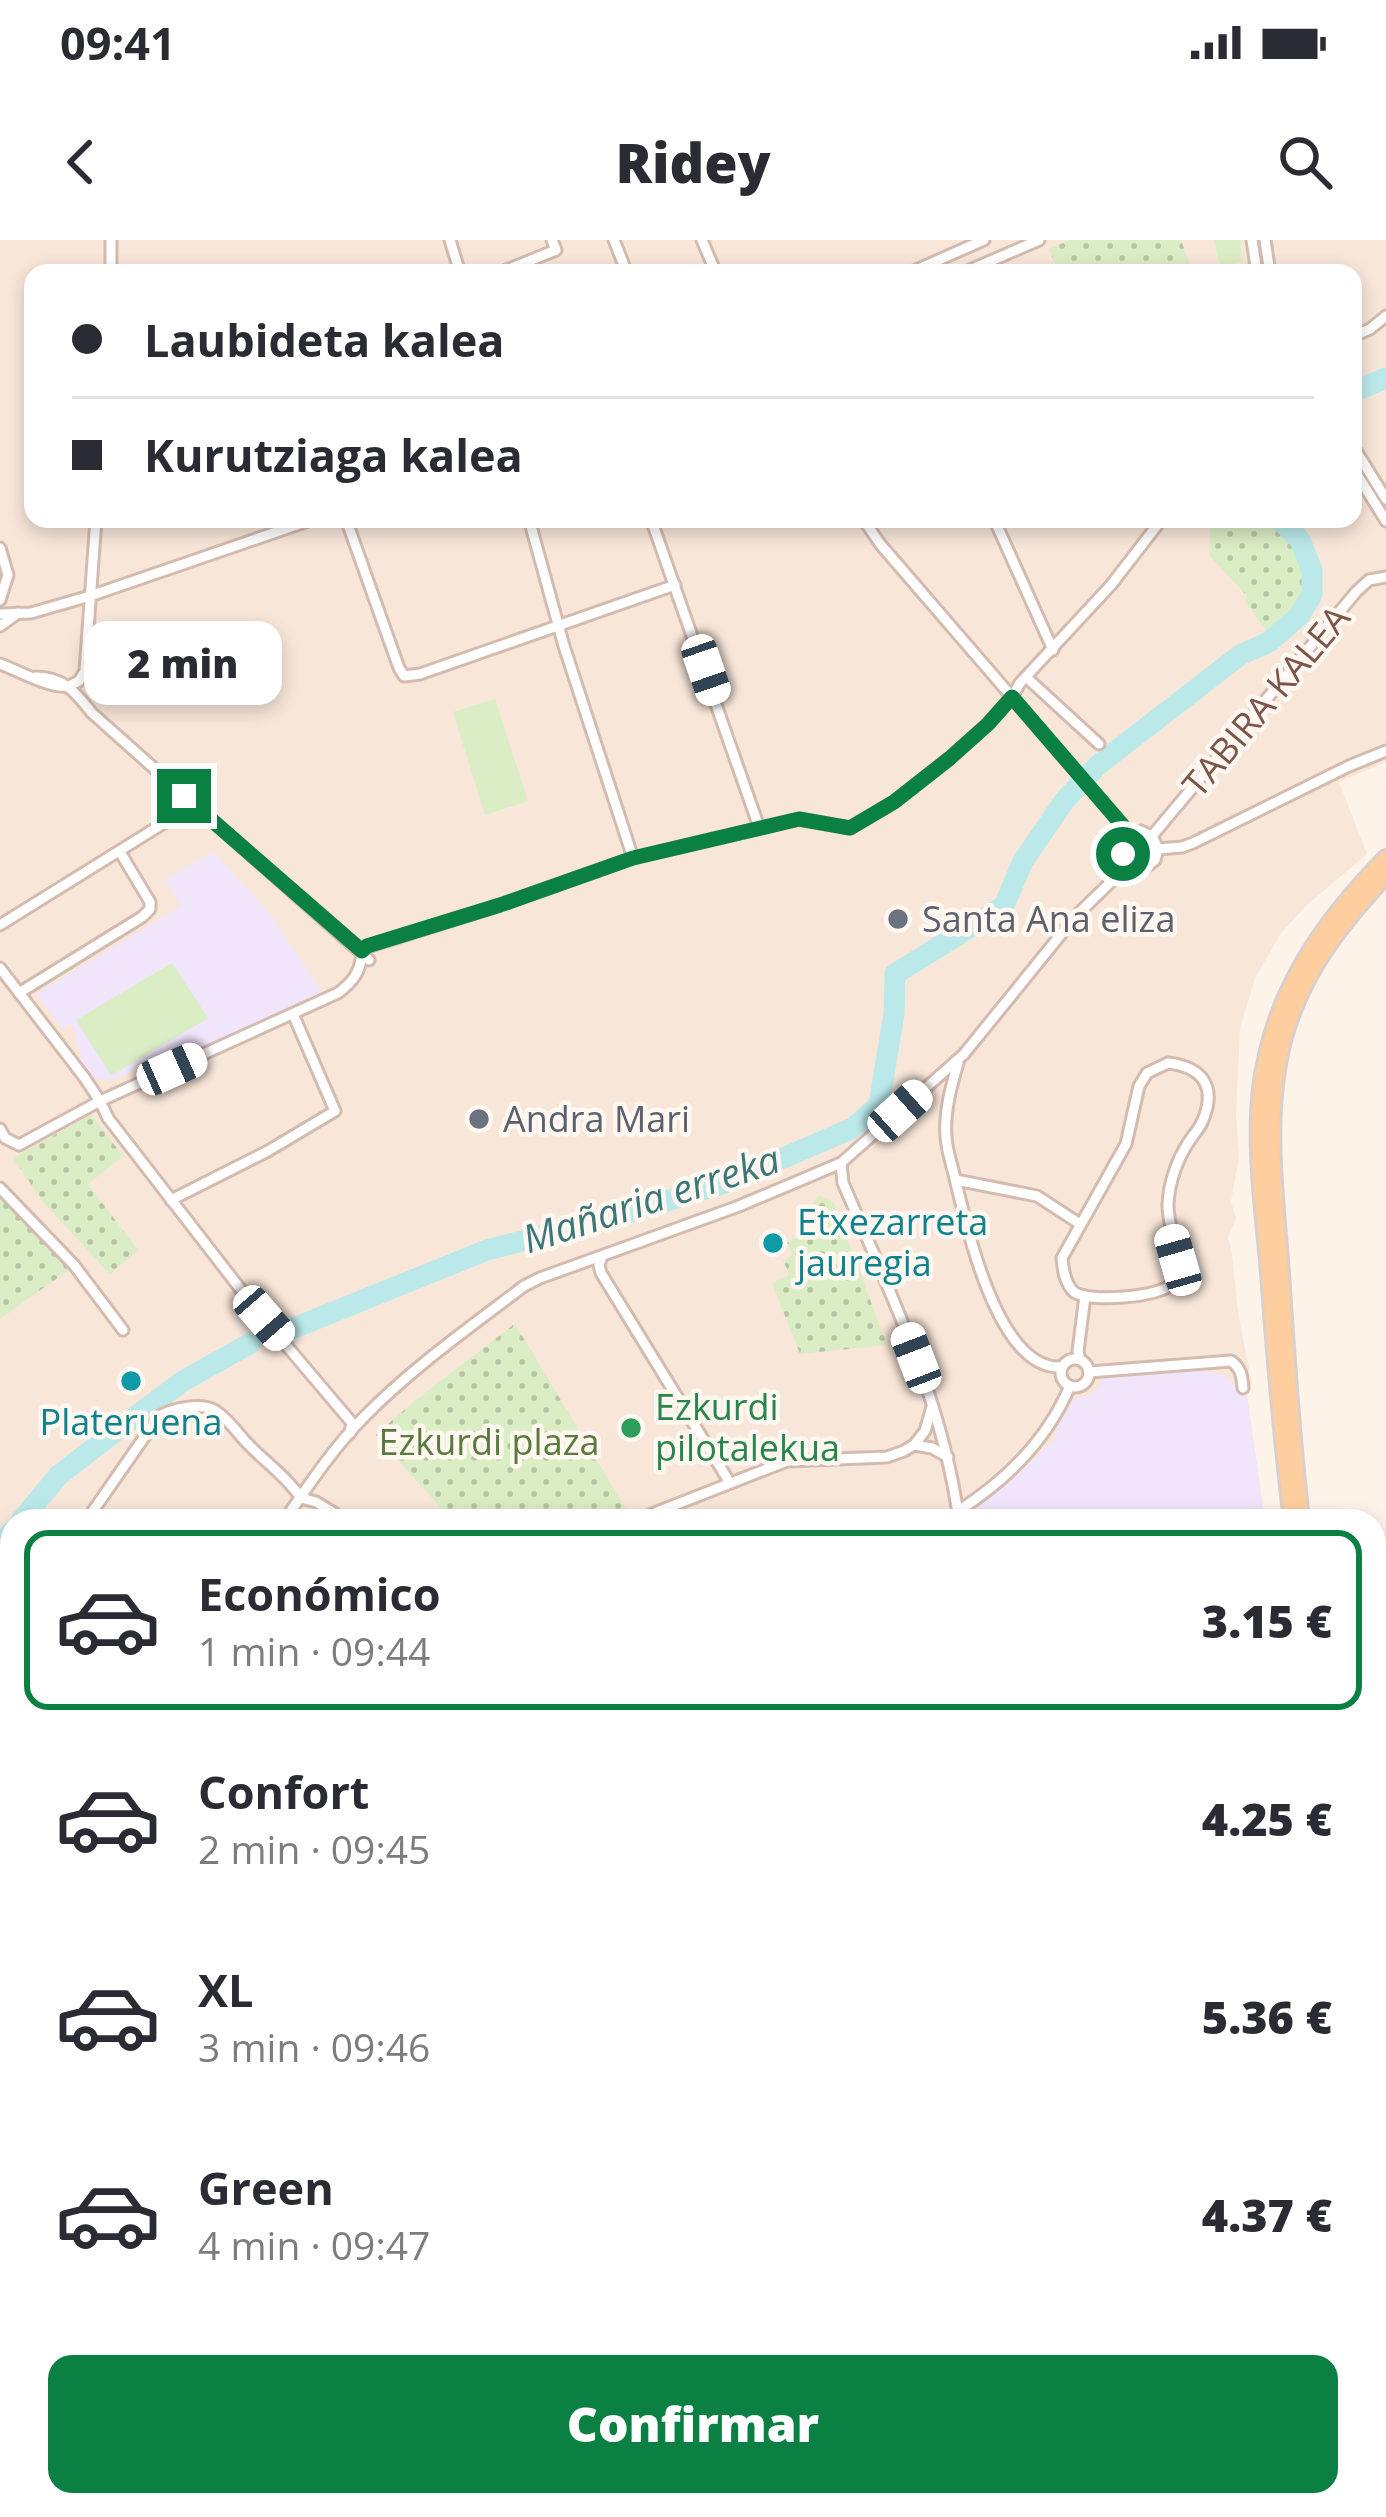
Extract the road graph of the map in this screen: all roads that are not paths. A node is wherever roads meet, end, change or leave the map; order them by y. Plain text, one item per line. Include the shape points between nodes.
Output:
1 (552, 240) edge
2 (984, 240) edge
3 (1039, 240) edge
4 (521, 264) edge
5 (929, 264) edge
6 (984, 264) edge
7 (1362, 461) edge
8 (1362, 482) edge
9 (1386, 500) edge
10 (1386, 521) edge
11 (95, 528) edge
12 (288, 528) edge
13 (349, 528) edge
14 (532, 528) edge
15 (654, 528) edge
16 (869, 528) edge
17 (874, 528) edge
18 (998, 528) edge
19 (1157, 528) edge
20 (871, 531) junction
21 (0, 548) edge
22 (1386, 577) edge
23 (675, 586) junction
24 (90, 596) junction
25 (0, 600) edge
26 (0, 614) edge
27 (18, 614) junction
28 (0, 626) edge
29 (559, 626) junction
30 (1052, 650) junction
31 (0, 664) edge
32 (1026, 677) junction
33 (80, 679) junction
34 (69, 686) junction
35 (1012, 697) junction
36 (87, 707) junction
37 (1099, 744) dead end
38 (1386, 751) edge
39 (194, 805) junction
40 (759, 827) junction
41 (1130, 834) junction
42 (1152, 836) junction
43 (1158, 849) junction
44 (120, 853) junction
45 (633, 858) junction
46 (1386, 858) edge
47 (1129, 864) junction
48 (1386, 875) edge
49 (0, 925) edge
50 (365, 955) junction
51 (0, 968) edge
52 (20, 993) junction
53 (293, 1014) junction
54 (958, 1059) junction
55 (100, 1101) junction
56 (0, 1129) edge
57 (841, 1163) junction
58 (956, 1180) junction
59 (0, 1187) edge
60 (171, 1200) junction
61 (1080, 1224) junction
62 (602, 1256) junction
63 (1085, 1296) junction
64 (123, 1330) dead end
65 (1080, 1360) junction
66 (1062, 1367) junction
67 (1089, 1372) junction
68 (1070, 1386) junction
69 (1243, 1388) dead end
70 (933, 1402) junction
71 (350, 1433) junction
72 (914, 1445) junction
73 (948, 1457) junction
74 (730, 1483) junction
75 (301, 1498) junction
76 (94, 1509) edge
77 (293, 1509) edge
78 (327, 1509) edge
79 (675, 1509) edge
80 (957, 1509) edge
81 (966, 1509) edge
82 (1291, 1509) edge
83 (1300, 1509) edge

1 - 4 street via 556,250
2 - 5 street
3 - 6 street
7 - 9 street
8 - 10 street
11 - 24 street
12 - 24 street
13 - 29 street via 404,676
14 - 29 street
15 - 23 street
16 - 20 street
17 - 20 street
18 - 30 street
19 - 30 street
20 - 35 street
21 - 25 street via 8,575
22 - 42 street, TABIRA KALEA via 1356,592
23 - 29 street
23 - 40 street
24 - 27 street
24 - 33 street
26 - 27 street
27 - 28 street
29 - 45 street
30 - 32 street
31 - 34 street
32 - 35 street
32 - 37 street
33 - 34 street
33 - 36 street
34 - 36 street
35 - 40 street via 950,758 850,828 806,819
35 - 41 street
36 - 39 street
38 - 43 street via 1193,843
39 - 44 street
39 - 50 street
40 - 45 street
41 - 42 street
41 - 47 street via 1122,849
42 - 43 street
43 - 47 street via 1151,864
44 - 49 street
44 - 52 street via 150,909
45 - 50 street via 367,946
46 - 82 main road via 1307,953 1279,1015 1262,1088 1264,1216
47 - 54 street
48 - 83 main road via 1316,963 1277,1068 1272,1143
50 - 53 street via 347,986
51 - 52 street
52 - 55 street
53 - 55 street
53 - 60 street via 335,1111
54 - 57 street
54 - 58 street via 946,1114
55 - 56 street via 19,1145
55 - 60 street
57 - 62 street
57 - 70 street
58 - 61 street via 1037,1196
58 - 66 street via 983,1280 1003,1320 1036,1360
59 - 64 street
60 - 71 street via 352,1424
61 - 63 street via 1063,1272
61 - 63 street via 1126,1144 1147,1073 1168,1063 1191,1067 1208,1095 1172,1179 1174,1281 1152,1294
62 - 71 street via 524,1286 422,1364
62 - 74 street via 602,1273
63 - 65 street
65 - 66 street
65 - 67 street
66 - 68 street
67 - 68 street via 1084,1384
67 - 69 street via 1231,1360
68 - 81 street via 1018,1465
70 - 72 street
70 - 73 street
71 - 75 street
72 - 73 street
72 - 74 street via 887,1456 787,1461
73 - 80 street
74 - 79 street
75 - 76 street via 217,1411 202,1407 160,1416
75 - 77 street
75 - 78 street

